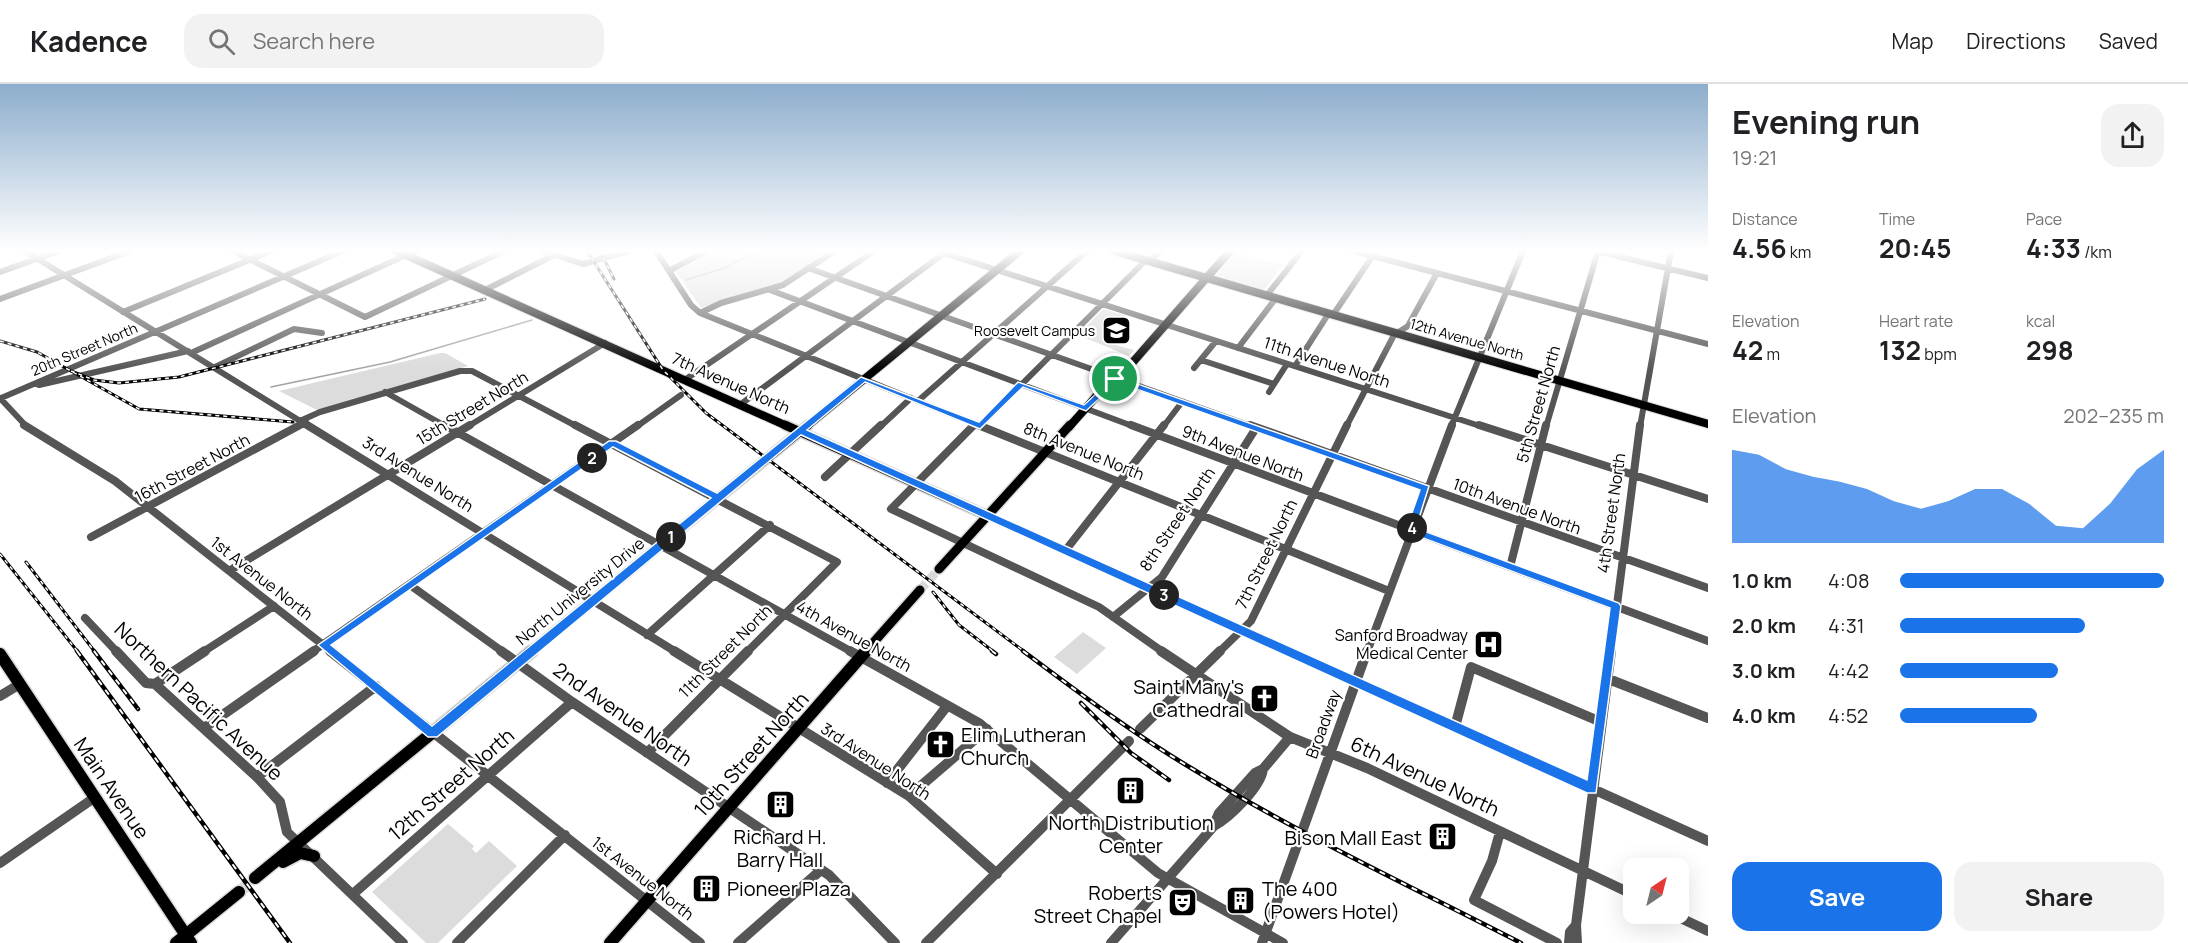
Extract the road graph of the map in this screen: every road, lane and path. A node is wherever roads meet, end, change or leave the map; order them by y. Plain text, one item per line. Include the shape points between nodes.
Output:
1 (21, 291) edge
2 (90, 291) edge
3 (173, 291) edge
4 (249, 291) edge
5 (313, 291) edge
6 (325, 291) edge
7 (416, 291) edge
8 (487, 291) edge
9 (682, 291) edge
10 (766, 291) edge
11 (773, 291) edge
12 (815, 291) edge
13 (872, 291) edge
14 (892, 291) edge
15 (970, 291) edge
16 (1042, 291) edge
17 (1060, 291) edge
18 (1115, 291) edge
19 (1195, 291) edge
20 (1254, 291) edge
21 (1275, 291) edge
22 (1348, 291) edge
23 (1427, 291) edge
24 (1507, 291) joint
25 (1586, 291) edge
26 (1664, 291) edge
27 (319, 294) junction
28 (886, 296) junction
29 (1272, 296) junction
30 (0, 299) edge
31 (800, 301) junction
32 (1101, 304) junction
33 (1580, 311) junction
34 (123, 312) junction
35 (700, 313) junction
36 (1332, 314) junction
37 (940, 316) junction
38 (854, 321) junction
39 (1165, 325) junction
40 (1657, 331) junction
41 (155, 332) junction
42 (322, 333) dead end
43 (1397, 333) junction
44 (752, 334) junction
45 (992, 335) junction
46 (1216, 341) junction
47 (909, 342) junction
48 (605, 343) junction
49 (1708, 344) edge
50 (1238, 348) junction
51 (190, 352) junction
52 (807, 356) junction
53 (1050, 356) junction
54 (1478, 357) junction
55 (1201, 360) junction
56 (961, 362) junction
57 (1287, 364) junction
58 (1295, 366) junction
59 (214, 367) junction
60 (1194, 368) dead end
61 (686, 379) junction
62 (864, 379) junction
63 (1115, 379) junction
64 (1559, 381) junction
65 (1021, 384) junction
66 (1274, 384) junction
67 (23, 388) junction
68 (1365, 389) junction
69 (385, 392) junction
70 (1269, 392) dead end
71 (519, 395) junction
72 (681, 395) dead end
73 (0, 398) edge
74 (915, 400) junction
75 (1182, 402) junction
76 (741, 404) junction
77 (1644, 406) junction
78 (1086, 408) junction
79 (1454, 417) junction
80 (304, 421) junction
81 (1708, 424) edge
82 (978, 425) junction
83 (1256, 428) junction
84 (800, 431) junction
85 (457, 433) junction
86 (1157, 435) junction
87 (613, 443) junction
88 (1542, 445) junction
89 (1046, 453) junction
90 (849, 454) junction
91 (1332, 455) junction
92 (1233, 464) junction
93 (389, 474) junction
94 (1633, 475) junction
95 (825, 477) dead end
96 (1119, 482) junction
97 (916, 484) junction
98 (551, 486) junction
99 (1426, 488) junction
100 (1311, 494) junction
101 (718, 498) junction
102 (1708, 499) edge
103 (148, 507) junction
104 (1201, 515) junction
105 (988, 516) junction
106 (1522, 522) junction
107 (770, 525) junction
108 (1411, 530) junction
109 (484, 533) junction
110 (91, 537) dead end
111 (963, 543) junction
112 (660, 546) junction
113 (1285, 550) junction
114 (1065, 551) junction
115 (1622, 558) junction
116 (1510, 567) junction
117 (939, 569) tunnel mouth
118 (230, 571) junction
119 (713, 576) junction
120 (408, 586) junction
121 (1708, 588) edge
122 (1149, 589) junction
123 (920, 590) tunnel mouth
124 (1389, 591) junction
125 (593, 601) junction
126 (274, 606) junction
127 (1616, 606) junction
128 (784, 615) junction
129 (1113, 617) junction
130 (85, 618) dead end
131 (1243, 630) junction
132 (647, 635) junction
133 (1708, 641) edge
134 (323, 645) junction
135 (0, 654) edge
136 (862, 659) junction
137 (519, 662) junction
138 (1196, 676) junction
139 (1606, 678) junction
140 (720, 680) junction
141 (1356, 683) junction
142 (20, 684) junction
143 (155, 684) junction
144 (376, 686) junction
145 (0, 696) edge
146 (572, 702) junction
147 (947, 706) junction
148 (1708, 718) edge
149 (1601, 722) junction
150 (1455, 727) junction
151 (204, 728) junction
152 (800, 729) junction
153 (987, 729) junction
154 (1140, 729) dead end
155 (432, 733) junction
156 (1290, 737) junction
157 (1129, 741) dead end
158 (1330, 752) junction
159 (647, 753) junction
160 (488, 775) junction
161 (257, 777) junction
162 (887, 783) junction
163 (1592, 789) junction
164 (909, 796) junction
165 (94, 798) junction
166 (1070, 799) junction
167 (729, 808) junction
168 (1500, 832) junction
169 (565, 835) junction
170 (1708, 841) edge
171 (299, 842) junction
172 (314, 856) junction
173 (0, 863) edge
174 (821, 870) junction
175 (1582, 871) junction
176 (997, 874) junction
177 (1168, 879) junction
178 (1623, 891) edge
179 (241, 893) tunnel mouth
180 (353, 894) junction
181 (647, 901) junction
182 (1689, 922) edge
183 (1576, 925) junction
184 (1708, 931) edge
185 (1264, 938) edge
186 (185, 940) edge
187 (403, 943) edge
188 (457, 943) edge
189 (610, 943) edge
190 (700, 943) edge
191 (738, 943) edge
192 (895, 943) edge
193 (926, 943) edge
194 (1111, 943) edge
195 (1283, 943) edge
196 (1557, 943) edge
197 (1569, 943) edge
198 (1577, 943) edge

1 - 30 street
2 - 34 street, 3rd Avenue North
3 - 34 street
4 - 41 street, 20th Street North
5 - 27 street
6 - 27 street
7 - 27 street via 364,317
8 - 48 main road, 7th Avenue North
9 - 35 street
10 - 35 street
11 - 31 street, 9th Avenue North
12 - 31 street
13 - 28 street, 10th Avenue North
14 - 28 street
15 - 37 main road, North University Drive
16 - 45 street
17 - 32 street, 11th Avenue North
18 - 32 street
19 - 39 main road
20 - 29 main road, 12th Avenue North
21 - 29 street
22 - 36 street
23 - 43 street, 7th Street North via 1408,326
24 - 33 street
24 - 54 street, Broadway
25 - 33 street, 5th Street North
26 - 40 street, 4th Street North
27 - 51 street
28 - 37 street, 10th Avenue North
28 - 38 street
29 - 36 main road, 12th Avenue North
29 - 50 street
31 - 38 street, 9th Avenue North
31 - 44 street
32 - 39 street, 11th Avenue North
32 - 53 street
33 - 40 street
33 - 64 street, 5th Street North
34 - 41 street, 3rd Avenue North
35 - 44 street, 8th Avenue North
36 - 43 main road, 12th Avenue North
36 - 58 street
37 - 45 street, 10th Avenue North
37 - 47 main road, North University Drive
38 - 47 street, 9th Avenue North
38 - 52 street
39 - 46 street, 11th Avenue North
39 - 63 main road
40 - 49 street
40 - 77 street, 4th Street North
41 - 51 street, 3rd Avenue North
41 - 67 street, 20th Street North
42 - 59 street via 294,329
43 - 54 main road, 12th Avenue North
43 - 68 street, 7th Street North
44 - 52 street, 8th Avenue North
44 - 61 street
45 - 53 street, 10th Avenue North
45 - 56 street
46 - 50 street, 11th Avenue North
46 - 55 street
47 - 56 street, 9th Avenue North
47 - 62 main road, North University Drive
48 - 61 main road, 7th Avenue North
48 - 71 street, 15th Street North
50 - 57 street, 11th Avenue North
51 - 59 street, 3rd Avenue North
51 - 67 street
52 - 62 street, 8th Avenue North
52 - 76 street
53 - 63 street, 10th Avenue North
53 - 65 street
54 - 64 main road, 12th Avenue North
54 - 79 street, Broadway
55 - 60 street
55 - 66 street
56 - 65 street, 9th Avenue North
56 - 74 street
57 - 58 street, 11th Avenue North
57 - 66 street
58 - 68 street, 11th Avenue North
59 - 80 street, 3rd Avenue North
61 - 76 main road, 7th Avenue North
62 - 74 street, 8th Avenue North
62 - 84 main road, North University Drive
63 - 75 street, 10th Avenue North
63 - 78 main road
64 - 77 main road, 12th Avenue North
64 - 88 street, 5th Street North
65 - 78 street, 9th Avenue North
65 - 82 street
66 - 70 street
67 - 73 street, 20th Street North
68 - 79 street, 11th Avenue North
68 - 91 street, 7th Street North
69 - 71 street, 16th Street North via 472,371
69 - 80 street, 16th Street North via 320,412
69 - 85 street, 4th Avenue North
71 - 85 street, 15th Street North
71 - 87 street
72 - 87 street
73 - 103 street, 1st Avenue North via 24,425 107,475
74 - 82 street, 8th Avenue North
74 - 90 street
75 - 83 street, 10th Avenue North
75 - 86 street
76 - 84 main road, 7th Avenue North
77 - 81 main road, 12th Avenue North
77 - 94 street, 4th Street North
78 - 86 street, 9th Avenue North
78 - 89 main road
79 - 88 street, 11th Avenue North
79 - 99 street, Broadway
80 - 93 street, 3rd Avenue North
80 - 103 street, 16th Street North
82 - 89 street, 8th Avenue North
82 - 97 street
83 - 91 street, 10th Avenue North
83 - 92 street, 8th Street North
84 - 90 main road, 7th Avenue North
84 - 101 main road, North University Drive
85 - 93 street, 15th Street North
85 - 98 street, 4th Avenue North
86 - 92 street, 9th Avenue North
86 - 96 street
87 - 98 street
87 - 101 street
88 - 94 street, 11th Avenue North
88 - 106 street, 5th Street North
89 - 96 street, 8th Avenue North
89 - 105 main road
90 - 95 street
90 - 97 main road, 7th Avenue North
91 - 99 street, 10th Avenue North
91 - 100 street, 7th Street North
92 - 100 street, 9th Avenue North
92 - 104 street, 8th Street North
93 - 109 street, 3rd Avenue North
93 - 118 street, 15th Street North
94 - 102 street, 11th Avenue North
94 - 115 street, 4th Street North
96 - 104 street, 8th Avenue North
96 - 114 street
97 - 105 main road, 7th Avenue North
97 - 111 street, 6th Avenue North via 891,509
98 - 109 street
98 - 112 street, 4th Avenue North
99 - 106 street, 10th Avenue North
99 - 108 street, Broadway
100 - 108 street, 9th Avenue North
100 - 113 street, 7th Street North
101 - 107 street
101 - 112 main road, North University Drive
103 - 110 street, 16th Street North
103 - 118 street, 1st Avenue North
104 - 113 street, 8th Avenue North
104 - 122 street, 8th Street North via 1162,577
105 - 111 main road
105 - 114 street, 7th Avenue North
106 - 115 street, 10th Avenue North
106 - 116 street, 5th Street North
107 - 119 street
107 - 128 street, 11th Street North via 837,562
108 - 116 street, 9th Avenue North
108 - 124 street, Broadway
109 - 120 street
109 - 125 street, 3rd Avenue North
111 - 117 main road
111 - 129 street, 6th Avenue North
112 - 119 street, 4th Avenue North
112 - 125 main road, North University Drive
113 - 124 street, 8th Avenue North
113 - 131 street, 7th Street North
114 - 122 street, 7th Avenue North
115 - 121 street, 10th Avenue North
115 - 127 street, 4th Street North
116 - 127 street, 9th Avenue North
118 - 126 street, 1st Avenue North
119 - 128 street, 4th Avenue North
119 - 132 street
120 - 134 street
120 - 137 street, 2nd Avenue North
122 - 129 street, 8th Street North
122 - 131 street, 7th Avenue North
123 - 136 main road, 10th Street North
124 - 141 street, Broadway
125 - 132 street, 3rd Avenue North
125 - 137 main road, North University Drive
126 - 134 street, 1st Avenue North
126 - 143 street
127 - 133 street, 9th Avenue North
127 - 139 street, 4th Street North
128 - 136 street, 4th Avenue North
128 - 140 street, 11th Street North
129 - 138 street, 6th Avenue North
130 - 143 street, Northern Pacific Avenue via 146,683
131 - 138 street, 7th Street North
131 - 141 street, 7th Avenue North
132 - 140 street, 3rd Avenue North
134 - 144 street, 1st Avenue North
134 - 151 street
135 - 142 main road, Main Avenue
136 - 147 street, 4th Avenue North
136 - 152 main road, 10th Street North
137 - 146 street, 2nd Avenue North
137 - 155 main road, North University Drive
138 - 154 street, 7th Street North
138 - 156 street, 6th Avenue North
139 - 148 street
139 - 149 street, 4th Street North
140 - 152 street, 3rd Avenue North
140 - 159 street, 11th Street North
141 - 150 street, 7th Avenue North
141 - 158 street, Broadway
142 - 145 street
142 - 165 main road, Main Avenue
143 - 151 street, Northern Pacific Avenue
144 - 155 street, 1st Avenue North
144 - 161 street
146 - 159 street, 2nd Avenue North
146 - 160 street, 12th Street North
147 - 153 street, 4th Avenue North
147 - 162 street
149 - 150 street via 1471,667
149 - 163 street, 4th Street North
150 - 163 street, 7th Avenue North
151 - 161 street, Northern Pacific Avenue
152 - 162 street, 3rd Avenue North
152 - 167 main road, 10th Street North
153 - 164 street
153 - 166 street, 4th Avenue North
155 - 160 street, 1st Avenue North
155 - 171 main road, North University Drive
156 - 158 street, 6th Avenue North
156 - 177 street via 1227,819 1213,827
157 - 166 street
158 - 168 street, 6th Avenue North
158 - 185 street, Broadway
159 - 167 street, 2nd Avenue North
160 - 169 street, 1st Avenue North
160 - 180 street, 12th Street North
161 - 171 street, Northern Pacific Avenue via 280,802 286,832
162 - 164 street, 3rd Avenue North
163 - 170 street, 7th Avenue North
163 - 175 street, 4th Street North
164 - 176 street, 3rd Avenue North
165 - 173 street
165 - 186 main road, Main Avenue
166 - 176 street
166 - 177 street, 4th Avenue North
167 - 174 street, 2nd Avenue North
167 - 181 main road, 10th Street North
168 - 175 street, 6th Avenue North
168 - 196 street via 1474,900
169 - 181 street, 1st Avenue North
169 - 188 street
171 - 172 street, Northern Pacific Avenue
171 - 172 main road, North University Drive via 257,880 291,856
172 - 180 street, Northern Pacific Avenue
174 - 191 street
174 - 192 street, 2nd Avenue North
175 - 178 street, 6th Avenue North
175 - 183 street, 4th Street North
176 - 193 street
177 - 185 street, 4th Avenue North
177 - 194 street
179 - 186 main road via 214,920
180 - 187 street, Northern Pacific Avenue
181 - 189 main road, 10th Street North
181 - 190 street, 1st Avenue North
182 - 184 street
183 - 197 street, 4th Street North via 1570,932
183 - 198 street, 4th Street North
185 - 195 street, 4th Avenue North

